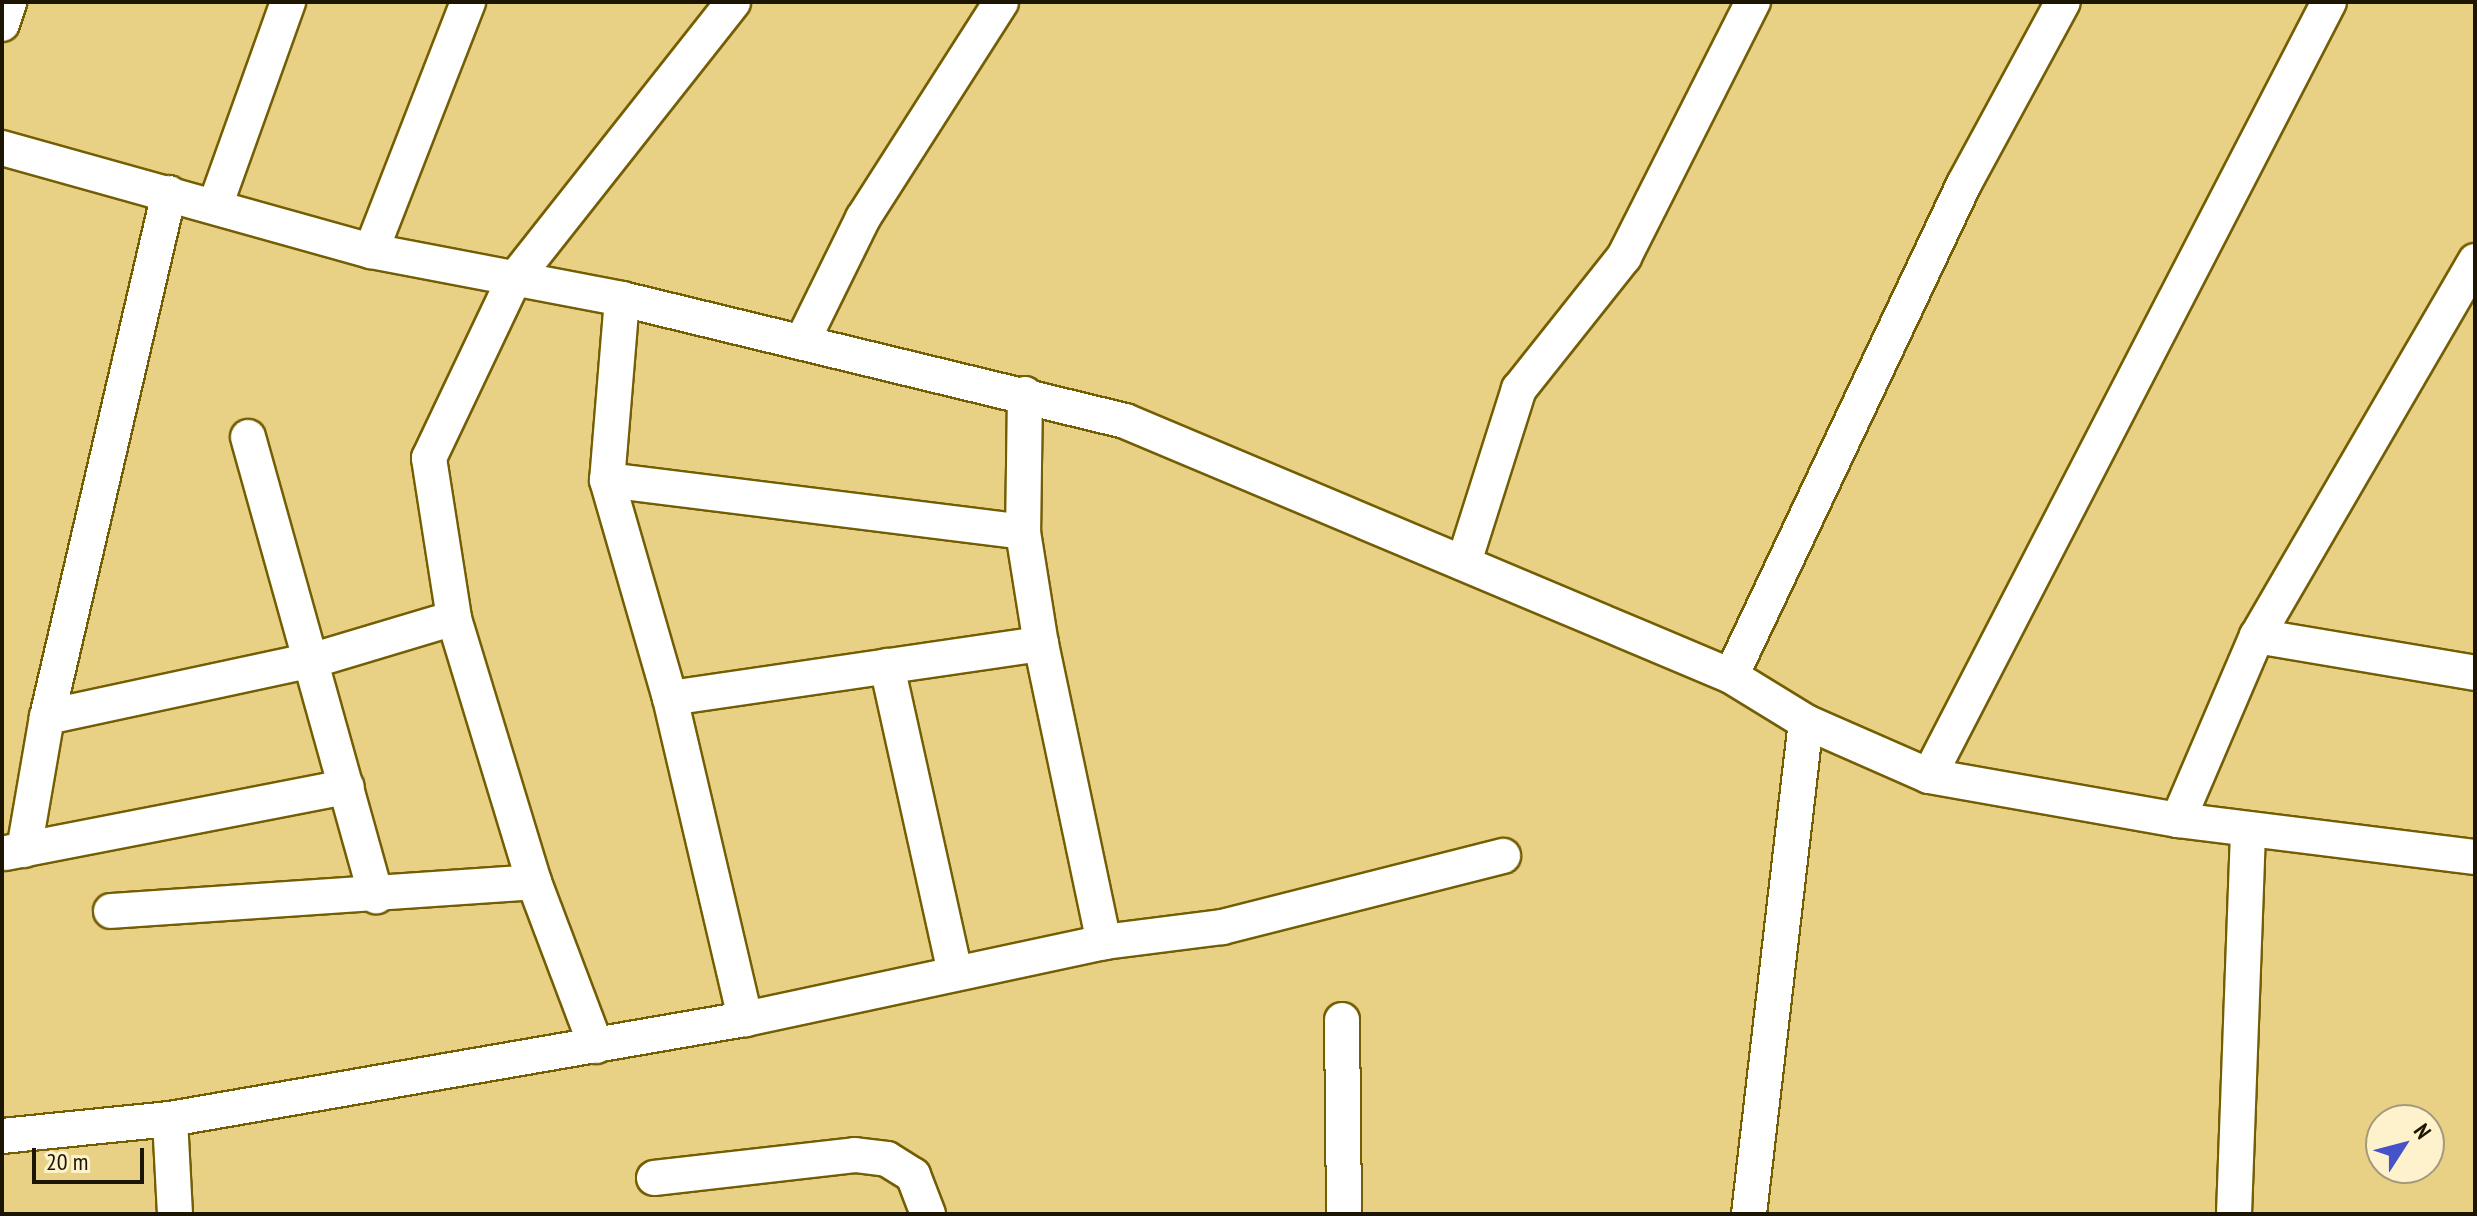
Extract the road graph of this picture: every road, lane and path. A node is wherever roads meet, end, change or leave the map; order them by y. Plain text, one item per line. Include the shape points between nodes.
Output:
1 (9, 2) edge
2 (288, 2) edge
3 (468, 2) edge
4 (733, 2) edge
5 (1001, 2) edge
6 (1753, 2) edge
7 (2063, 2) edge
8 (2329, 2) edge
9 (2, 24) edge
10 (2, 148) edge
11 (169, 193) junction
12 (215, 206) junction
13 (371, 251) junction
14 (2475, 261) edge
15 (513, 281) junction
16 (622, 299) junction
17 (802, 342) junction
18 (1025, 394) junction
19 (248, 437) dead end
20 (607, 480) junction
21 (1023, 532) junction
22 (1464, 562) junction
23 (454, 618) junction
24 (2257, 636) junction
25 (1041, 644) junction
26 (314, 660) junction
27 (887, 666) junction
28 (2475, 673) edge
29 (1731, 676) junction
30 (670, 698) junction
31 (47, 717) junction
32 (1806, 722) junction
33 (1929, 776) junction
34 (347, 787) junction
35 (2178, 820) junction
36 (2248, 829) junction
37 (13, 852) edge
38 (1503, 856) dead end
39 (2475, 857) edge
40 (534, 882) junction
41 (376, 896) junction
42 (111, 911) dead end
43 (1104, 942) junction
44 (955, 972) junction
45 (745, 1019) junction
46 (1342, 1020) dead end
47 (596, 1046) junction
48 (170, 1119) junction
49 (2, 1136) edge
50 (654, 1178) dead end
51 (175, 1214) edge
52 (928, 1214) edge
53 (1344, 1214) edge
54 (1749, 1214) edge
55 (2234, 1214) edge

1 - 9 street
2 - 12 street
3 - 13 street
4 - 15 street
5 - 17 street via 863,218
6 - 22 street via 1624,257 1519,389
7 - 29 street via 1964,184
8 - 33 street
10 - 11 street
11 - 12 street
11 - 31 street
12 - 13 street
13 - 15 street
14 - 24 street
15 - 16 street
15 - 23 street via 429,458
16 - 17 street
16 - 20 street
17 - 18 street
18 - 21 street
18 - 22 street via 1186,443
19 - 26 street
20 - 21 street
20 - 30 street
21 - 25 street
22 - 29 street
23 - 26 street
23 - 40 street
24 - 28 street
24 - 35 street
25 - 27 street
25 - 43 street
26 - 31 street
26 - 34 street
27 - 30 street
27 - 44 street
29 - 32 street
30 - 45 street
31 - 37 street
32 - 33 street
32 - 54 street
33 - 35 street
34 - 37 street
34 - 41 street
35 - 36 street
36 - 39 street
36 - 55 street
38 - 43 street via 1222,927
40 - 41 street
40 - 47 street
41 - 42 street
43 - 44 street
44 - 45 street
45 - 47 street
46 - 53 street
47 - 48 street
48 - 49 street
48 - 51 street
50 - 52 street via 855,1155 887,1159 913,1175

